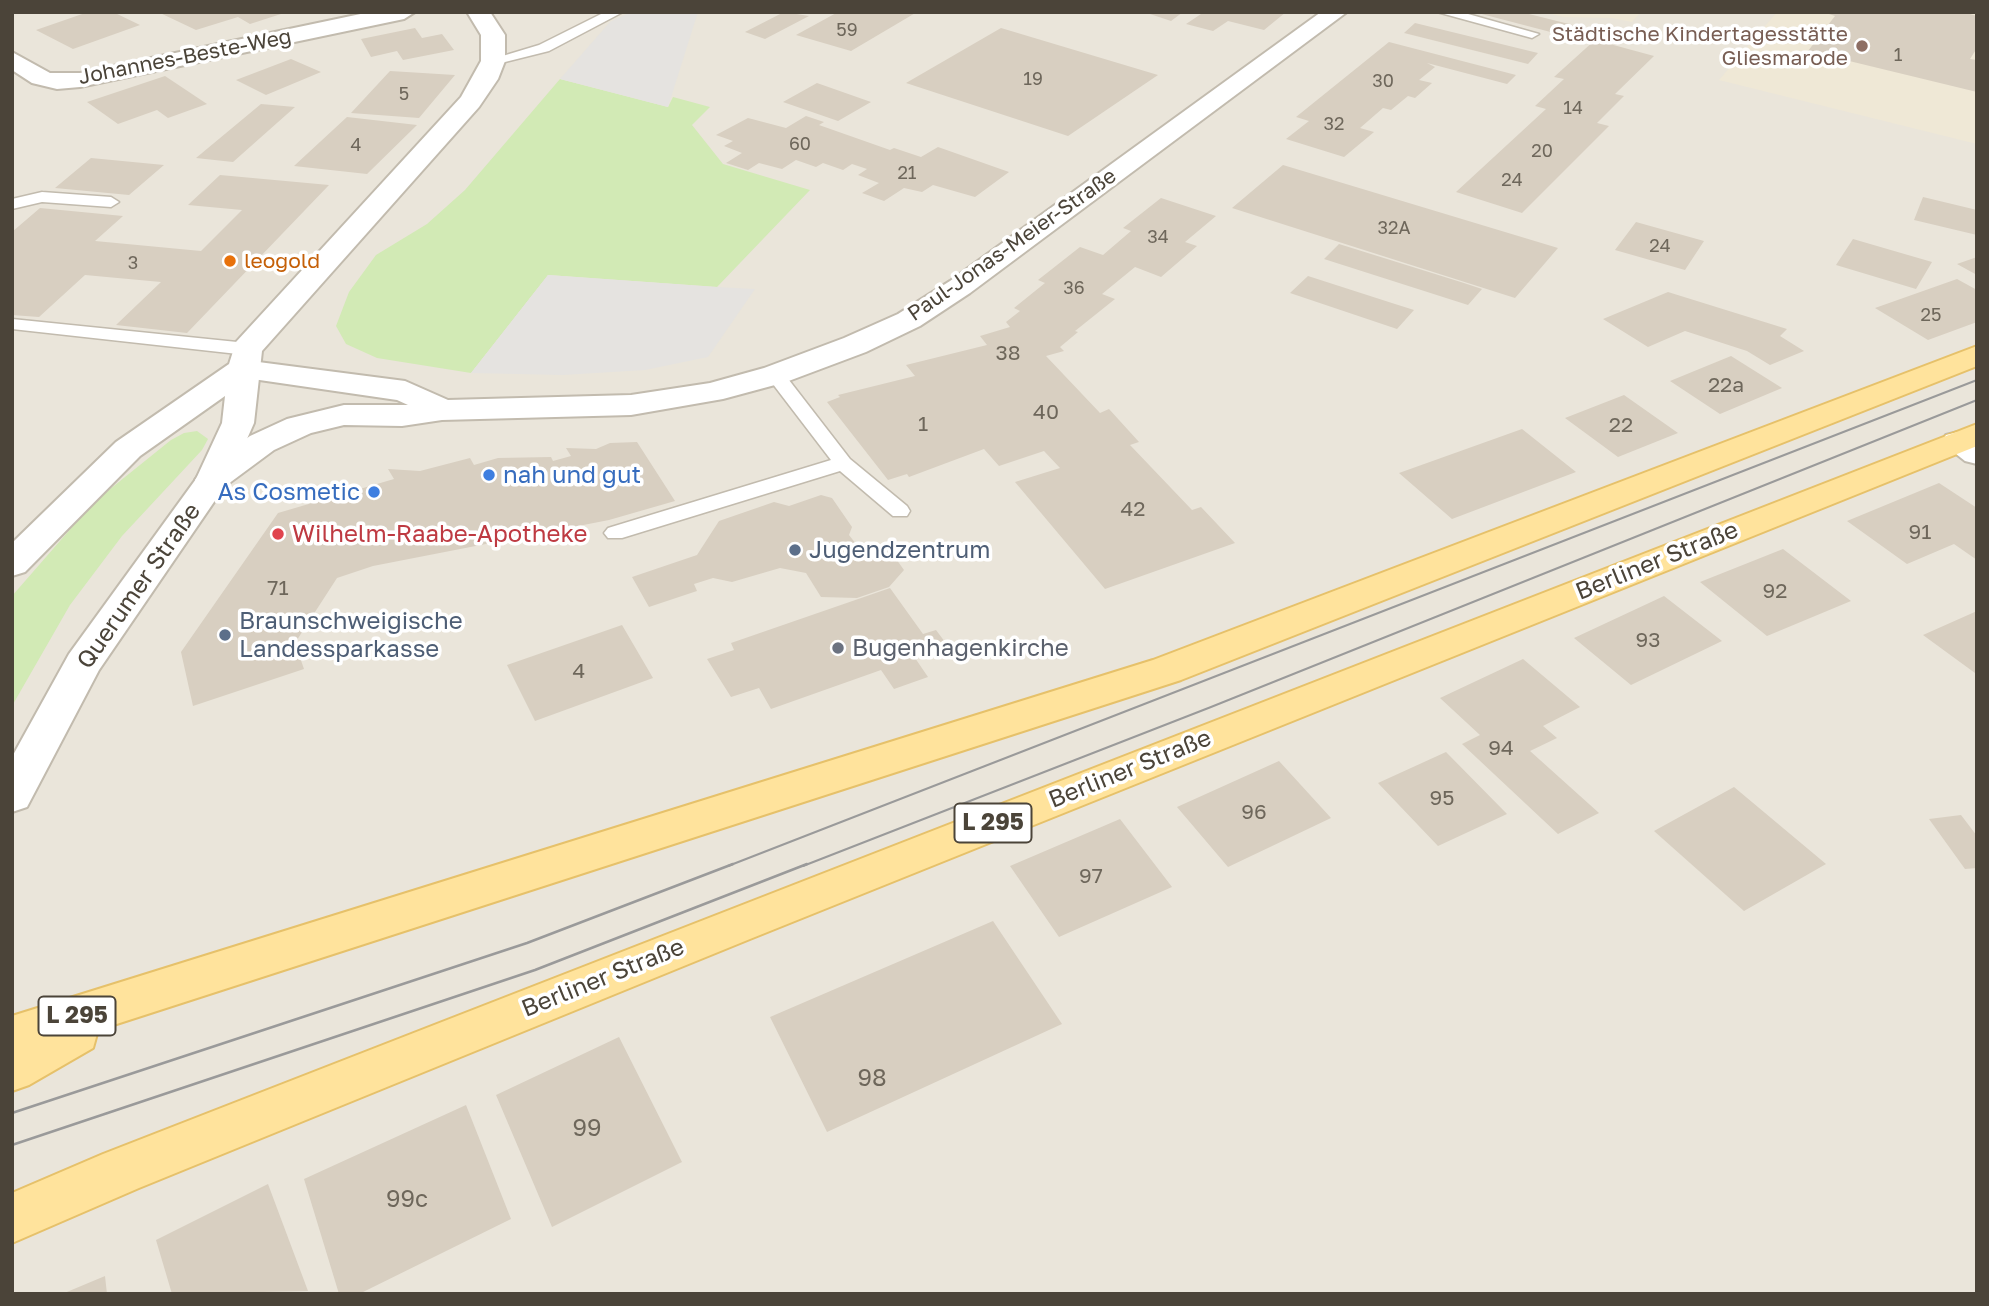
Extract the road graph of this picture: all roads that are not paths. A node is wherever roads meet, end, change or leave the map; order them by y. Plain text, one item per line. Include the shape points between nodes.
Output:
1 (404, 12) edge
2 (478, 12) edge
3 (617, 12) edge
4 (1336, 12) edge
5 (1444, 12) edge
6 (1532, 34) dead end
7 (12, 58) edge
8 (493, 61) junction
9 (111, 202) dead end
10 (12, 204) edge
11 (12, 324) edge
12 (1977, 355) edge
13 (245, 359) junction
14 (775, 375) junction
15 (442, 410) junction
16 (344, 415) junction
17 (1970, 443) edge
18 (843, 463) junction
19 (212, 480) junction
20 (900, 511) dead end
21 (615, 533) dead end
22 (12, 564) edge
23 (12, 796) edge
24 (142, 996) junction
25 (12, 1037) edge
26 (12, 1070) edge
27 (12, 1218) edge

1 - 7 street, Johannes-Beste-Weg via 80,80 41,78
2 - 8 street via 493,35
3 - 8 lane via 544,48
4 - 14 street, Paul-Jonas-Meier-Straße via 960,288 909,320
5 - 6 lane
8 - 13 street via 470,102
9 - 10 lane via 42,197
11 - 13 lane
12 - 24 main road, L 295 via 1167,670
13 - 15 street, Paul-Jonas-Meier-Straße via 405,391
13 - 16 street, Paul-Jonas-Meier-Straße via 273,398
13 - 19 street, Querumer Straße via 238,423
13 - 22 street via 128,449
14 - 15 street, Paul-Jonas-Meier-Straße via 712,392 631,405
14 - 18 lane
15 - 16 street, Paul-Jonas-Meier-Straße via 402,416
16 - 19 street, Paul-Jonas-Meier-Straße via 299,426 262,443
17 - 27 main road, Berliner Straße / L 295 via 722,931
18 - 20 lane
18 - 21 lane
19 - 23 street, Querumer Straße via 83,664
24 - 25 main road, L 295
24 - 26 main road

